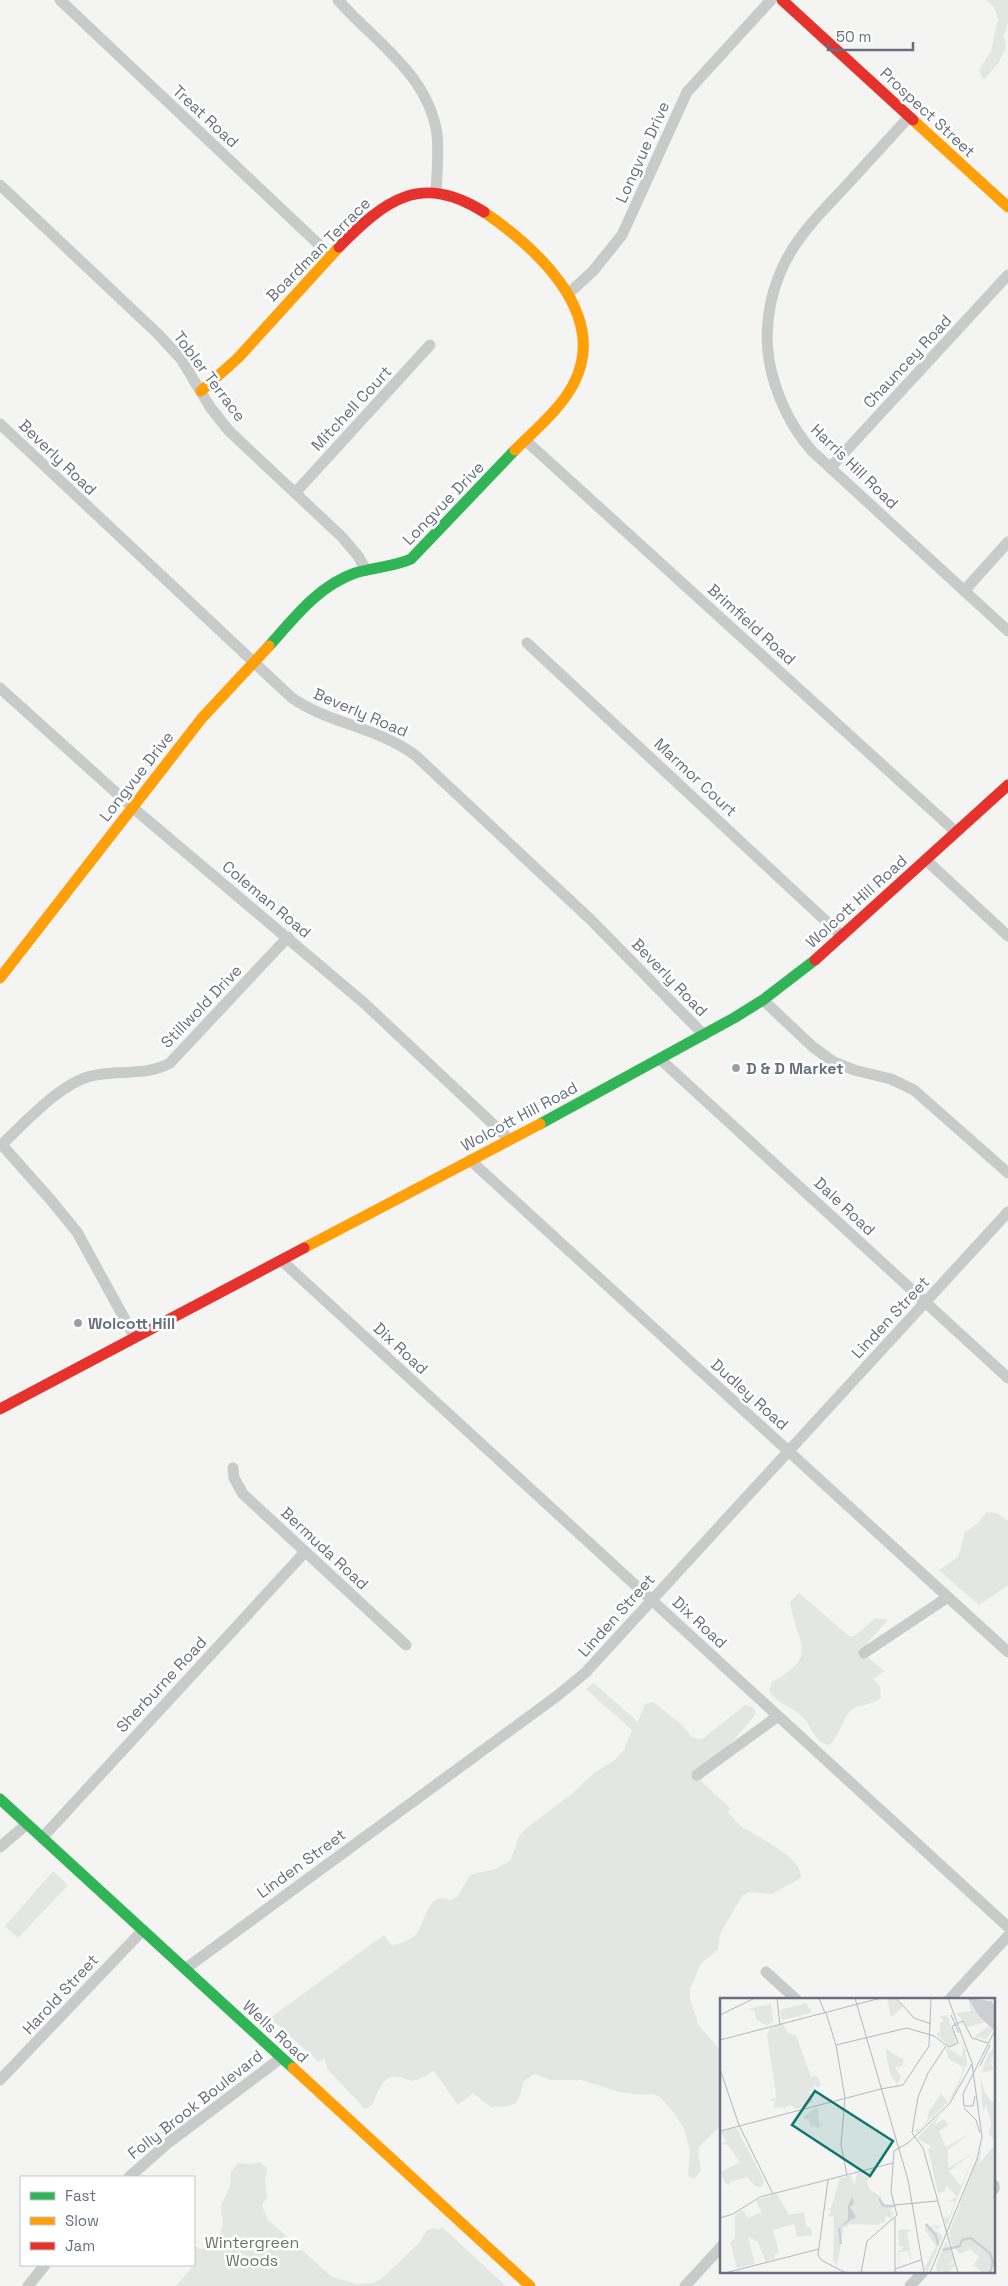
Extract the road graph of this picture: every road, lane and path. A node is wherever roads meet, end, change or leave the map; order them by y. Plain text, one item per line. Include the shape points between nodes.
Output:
1 (60, 0) edge
2 (338, 0) edge
3 (771, 0) edge
4 (782, 0) edge
5 (909, 117) junction
6 (0, 185) edge
7 (436, 192) junction
8 (1008, 208) edge
9 (331, 256) junction
10 (1008, 275) edge
11 (568, 294) junction
12 (430, 345) dead end
13 (201, 391) junction
14 (0, 424) edge
15 (525, 440) junction
16 (830, 468) junction
17 (295, 493) junction
18 (1008, 542) edge
19 (366, 570) junction
20 (964, 591) junction
21 (1008, 631) edge
22 (527, 642) dead end
23 (254, 662) junction
24 (0, 688) edge
25 (1008, 785) edge
26 (132, 807) junction
27 (956, 832) junction
28 (926, 860) junction
29 (842, 936) junction
30 (1008, 936) edge
31 (288, 937) junction
32 (0, 978) edge
33 (764, 1000) junction
34 (704, 1035) junction
35 (660, 1058) junction
36 (509, 1139) junction
37 (1, 1146) edge
38 (470, 1160) junction
39 (1008, 1173) edge
40 (1008, 1212) edge
41 (281, 1260) junction
42 (925, 1302) junction
43 (134, 1336) junction
44 (1008, 1378) edge
45 (0, 1409) edge
46 (788, 1451) junction
47 (233, 1468) dead end
48 (305, 1552) junction
49 (948, 1597) junction
50 (652, 1600) junction
51 (406, 1645) dead end
52 (1008, 1652) edge
53 (864, 1653) dead end
54 (778, 1716) junction
55 (697, 1774) dead end
56 (0, 1799) edge
57 (27, 1824) junction
58 (42, 1838) junction
59 (0, 1847) edge
60 (1008, 1927) edge
61 (142, 1930) junction
62 (1008, 1936) edge
63 (185, 1969) junction
64 (766, 1972) dead end
65 (795, 1998) edge
66 (951, 1998) edge
67 (281, 2058) junction
68 (0, 2080) edge
69 (130, 2176) edge
70 (720, 2248) edge
71 (44, 2266) edge
72 (921, 2274) edge
73 (28, 2286) edge
74 (530, 2286) edge
75 (685, 2286) edge
76 (910, 2286) edge

1 - 9 street, Treat Road
2 - 7 street via 410,71 425,95 437,134
3 - 11 street, Longvue Drive via 687,92 622,235 593,271
4 - 5 street, Prospect Street
5 - 8 street, Prospect Street
5 - 16 street, Harris Hill Road via 800,238 784,265 767,315 768,352 779,399 802,439
6 - 13 street, Tobler Terrace via 158,334 180,359
7 - 9 street, Boardman Terrace via 415,193 390,202
7 - 11 street, Boardman Terrace via 461,199 496,221 532,252
9 - 13 street, Boardman Terrace via 227,368
10 - 16 street, Chauncey Road
11 - 15 street, Longvue Drive via 583,336 580,367 566,394
12 - 17 street, Mitchell Court
13 - 17 street, Tobler Terrace via 230,431
14 - 23 street, Beverly Road
15 - 19 street, Longvue Drive via 411,559 391,567
15 - 27 street, Brimfield Road
16 - 20 street, Harris Hill Road
17 - 19 street, Tobler Terrace via 342,537
18 - 20 street
19 - 23 street, Longvue Drive via 339,580 320,593
20 - 21 street, Harris Hill Road
22 - 29 street, Marmor Court
23 - 26 street, Longvue Drive via 202,718
23 - 34 street, Beverly Road via 305,707 385,736 415,754 584,914
24 - 26 street, Coleman Road
25 - 27 street, Wolcott Hill Road
26 - 31 street, Coleman Road
26 - 32 street, Longvue Drive
27 - 28 street, Wolcott Hill Road
28 - 29 street, Wolcott Hill Road
28 - 30 street
29 - 33 street, Wolcott Hill Road
31 - 36 street, Coleman Road via 384,1021
31 - 37 street, Stillwold Drive via 170,1063 151,1071 101,1073 77,1081 43,1106
33 - 34 street, Wolcott Hill Road
33 - 39 street via 832,1061 891,1079 914,1090
34 - 35 street, Wolcott Hill Road
35 - 36 street, Wolcott Hill Road
35 - 42 street, Dale Road
36 - 38 street, Wolcott Hill Road
37 - 43 street via 77,1232
38 - 41 street, Wolcott Hill Road
38 - 46 street, Dudley Road
40 - 42 street, Linden Street
41 - 43 street, Wolcott Hill Road
41 - 50 street, Dix Road
42 - 44 street, Dale Road
42 - 46 street, Linden Street
43 - 45 street, Wolcott Hill Road
46 - 49 street, Dudley Road
46 - 50 street, Linden Street
47 - 48 street, Bermuda Road via 234,1478 243,1494
48 - 51 street, Bermuda Road
48 - 58 street, Sherburne Road
49 - 52 street, Dudley Road
49 - 53 street
50 - 54 street, Dix Road
50 - 63 street, Linden Street via 571,1685
54 - 55 street
54 - 60 street, Dix Road
56 - 57 street, Wells Road
57 - 58 street, Wells Road
57 - 59 street
58 - 61 street, Wells Road
61 - 63 street, Wells Road
61 - 68 street, Harold Street
62 - 66 street
63 - 67 street, Wells Road
64 - 65 street
67 - 69 street, Folly Brook Boulevard via 168,2142
67 - 74 street, Wells Road
70 - 75 street
71 - 73 street
72 - 76 street

